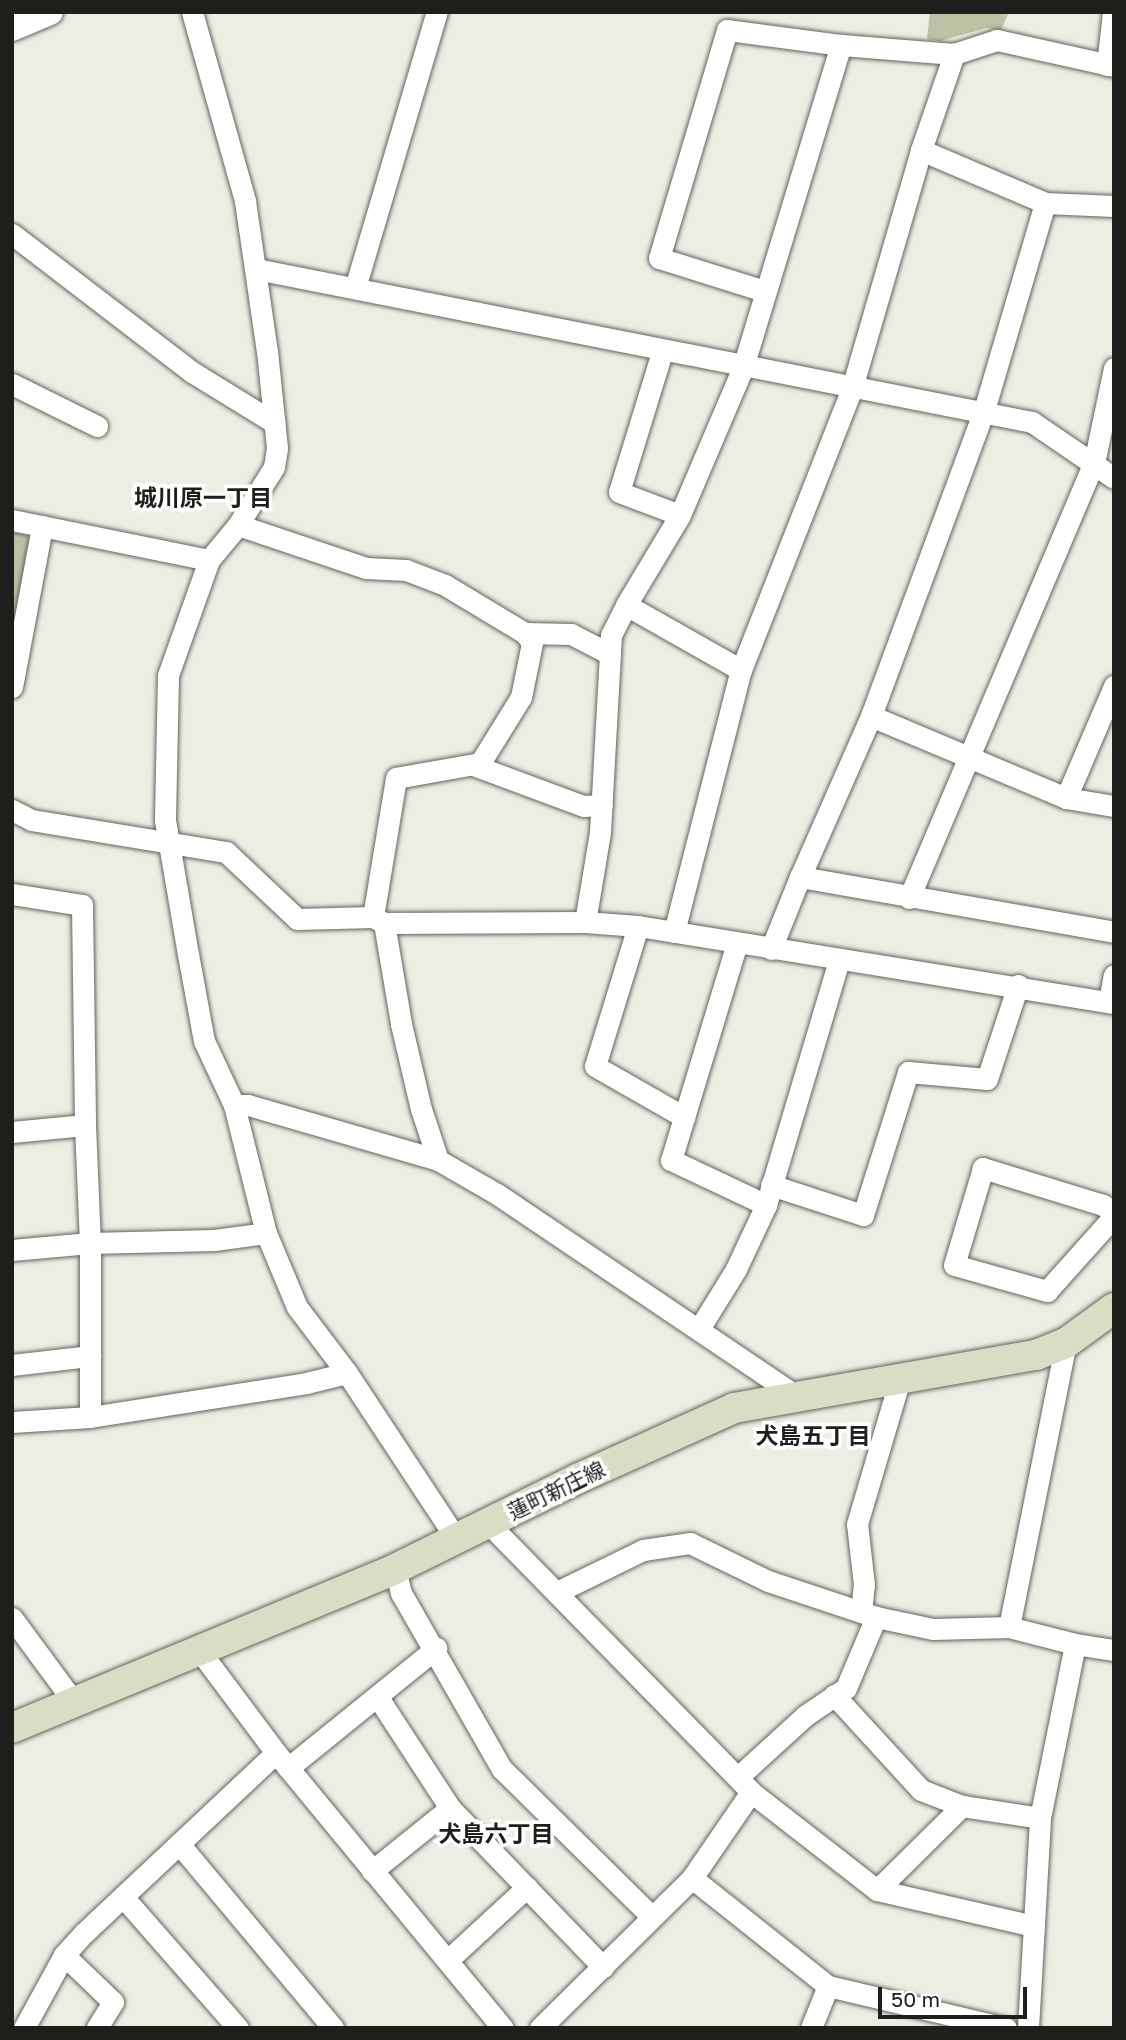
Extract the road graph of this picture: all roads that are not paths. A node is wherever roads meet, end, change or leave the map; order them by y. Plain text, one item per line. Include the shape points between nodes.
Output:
1 (50, 12) edge
2 (192, 12) edge
3 (437, 12) edge
4 (1113, 12) edge
5 (12, 28) edge
6 (841, 45) junction
7 (954, 54) junction
8 (1111, 66) edge
9 (921, 150) junction
10 (1045, 203) junction
11 (1114, 206) edge
12 (12, 234) edge
13 (256, 270) junction
14 (355, 288) junction
15 (764, 291) junction
16 (662, 352) junction
17 (743, 367) junction
18 (1114, 368) edge
19 (12, 384) edge
20 (852, 388) junction
21 (983, 413) junction
22 (275, 424) junction
23 (97, 426) dead end
24 (1094, 463) junction
25 (1114, 478) edge
26 (680, 516) junction
27 (12, 520) edge
28 (238, 524) junction
29 (42, 526) junction
30 (209, 560) junction
31 (626, 605) junction
32 (525, 633) junction
33 (610, 654) junction
34 (741, 670) junction
35 (1114, 686) edge
36 (12, 687) edge
37 (871, 716) junction
38 (969, 756) junction
39 (473, 765) junction
40 (1066, 798) junction
41 (602, 805) junction
42 (1114, 806) edge
43 (12, 810) edge
44 (169, 844) junction
45 (800, 877) junction
46 (12, 894) edge
47 (909, 898) junction
48 (378, 920) junction
49 (585, 922) junction
50 (638, 926) junction
51 (674, 932) junction
52 (1114, 932) edge
53 (737, 943) junction
54 (771, 948) junction
55 (839, 960) junction
56 (1114, 975) edge
57 (1018, 985) junction
58 (1111, 1003) edge
59 (234, 1105) junction
60 (684, 1116) junction
61 (85, 1125) junction
62 (12, 1132) edge
63 (438, 1160) junction
64 (768, 1195) junction
65 (1114, 1214) edge
66 (266, 1233) junction
67 (90, 1243) junction
68 (12, 1250) edge
69 (1114, 1308) edge
70 (699, 1329) junction
71 (1066, 1343) junction
72 (90, 1356) junction
73 (12, 1365) edge
74 (347, 1373) junction
75 (900, 1379) junction
76 (796, 1396) junction
77 (90, 1417) junction
78 (12, 1422) edge
79 (488, 1523) junction
80 (456, 1538) junction
81 (395, 1569) junction
82 (557, 1592) junction
83 (868, 1615) junction
84 (12, 1618) edge
85 (1009, 1627) junction
86 (1075, 1644) junction
87 (436, 1648) junction
88 (198, 1650) junction
89 (1114, 1650) edge
90 (834, 1695) junction
91 (377, 1696) junction
92 (74, 1702) junction
93 (12, 1728) edge
94 (282, 1761) junction
95 (744, 1785) junction
96 (962, 1806) junction
97 (450, 1808) junction
98 (1041, 1818) junction
99 (180, 1845) junction
100 (372, 1871) junction
101 (692, 1878) junction
102 (527, 1887) junction
103 (877, 1890) junction
104 (124, 1898) junction
105 (651, 1916) junction
106 (1034, 1926) junction
107 (64, 1955) junction
108 (449, 1959) junction
109 (603, 1967) junction
110 (828, 1986) junction
111 (926, 2019) edge
112 (24, 2028) edge
113 (97, 2028) edge
114 (238, 2028) edge
115 (333, 2028) edge
116 (503, 2028) edge
117 (540, 2028) edge
118 (811, 2028) edge
119 (1006, 2028) edge
120 (1028, 2028) edge

1 - 5 street
2 - 13 street via 245,201
3 - 14 street
4 - 8 street
6 - 7 street
6 - 15 street
6 - 15 street via 727,30 659,258
7 - 8 street via 997,40
7 - 9 street
9 - 10 street
9 - 20 street
10 - 11 street
10 - 21 street
12 - 22 street via 192,372
13 - 14 street
13 - 22 street
14 - 16 street
15 - 17 street
16 - 17 street
16 - 26 street via 619,492
17 - 20 street
17 - 26 street
18 - 24 street
19 - 23 street
20 - 21 street
20 - 34 street
21 - 24 street via 1032,422
21 - 37 street
22 - 28 street via 274,467
24 - 25 street
24 - 38 street
26 - 31 street
27 - 29 street
28 - 30 street
28 - 32 street via 366,568 406,570 446,585
29 - 30 street
29 - 36 street
30 - 44 street via 168,675 165,820
31 - 33 street via 611,635
31 - 34 street
32 - 33 street via 571,634
32 - 39 street via 531,643 521,697 480,763
33 - 41 street
34 - 51 street
35 - 40 street
37 - 38 street
37 - 45 street
38 - 40 street
38 - 47 street
39 - 41 street via 583,806
39 - 48 street via 396,778
40 - 42 street
41 - 49 street
43 - 44 street via 32,820
44 - 48 street via 226,852 297,919
44 - 59 street via 204,1041
45 - 47 street
45 - 54 street
46 - 61 street via 82,905
47 - 52 street
48 - 49 street
48 - 63 street via 421,1109
49 - 50 street
50 - 51 street
50 - 60 street via 595,1066
51 - 53 street
53 - 54 street
53 - 60 street
54 - 55 street
55 - 57 street
55 - 64 street
56 - 58 street
57 - 58 street
57 - 64 street via 987,1079 908,1072 863,1215
59 - 63 street via 248,1105
59 - 66 street
60 - 64 street via 671,1160
61 - 62 street
61 - 67 street
63 - 70 street via 498,1194
64 - 70 street via 736,1269
65 - 65 street via 1103,1205 983,1168 954,1265 1047,1291
66 - 67 street via 214,1240
66 - 74 street via 297,1307
67 - 68 street
67 - 72 street
69 - 71 main road, 蓮町新庄線
70 - 76 street
71 - 75 main road, 蓮町新庄線 via 1036,1355
71 - 85 street
72 - 73 street
72 - 77 street
74 - 77 street
74 - 80 street
75 - 76 main road, 蓮町新庄線
75 - 83 street via 858,1524
76 - 79 main road, 蓮町新庄線 via 734,1408
77 - 78 street
79 - 80 main road, 蓮町新庄線
79 - 82 street
80 - 81 main road, 蓮町新庄線
81 - 87 street via 401,1593
81 - 88 main road, 蓮町新庄線
82 - 83 street via 643,1550 690,1543 768,1581
82 - 95 street
83 - 85 street via 933,1629
83 - 90 street via 846,1688
84 - 92 street
85 - 86 street
86 - 89 street
86 - 98 street
87 - 91 street
87 - 105 street via 502,1769
88 - 92 main road, 蓮町新庄線
88 - 94 street
90 - 95 street via 806,1716
90 - 96 street via 922,1790
91 - 94 street
91 - 97 street
92 - 93 main road, 蓮町新庄線
94 - 99 street
94 - 100 street
95 - 101 street
95 - 103 street
96 - 98 street
96 - 103 street
97 - 100 street
97 - 102 street
98 - 106 street
99 - 104 street
99 - 115 street
100 - 108 street
101 - 105 street
101 - 110 street
102 - 108 street
102 - 109 street
103 - 106 street
104 - 107 street
104 - 114 street
105 - 109 street
106 - 120 street
107 - 112 street
107 - 113 street via 113,2002
108 - 116 street
109 - 117 street
110 - 111 street
110 - 118 street
111 - 119 street

